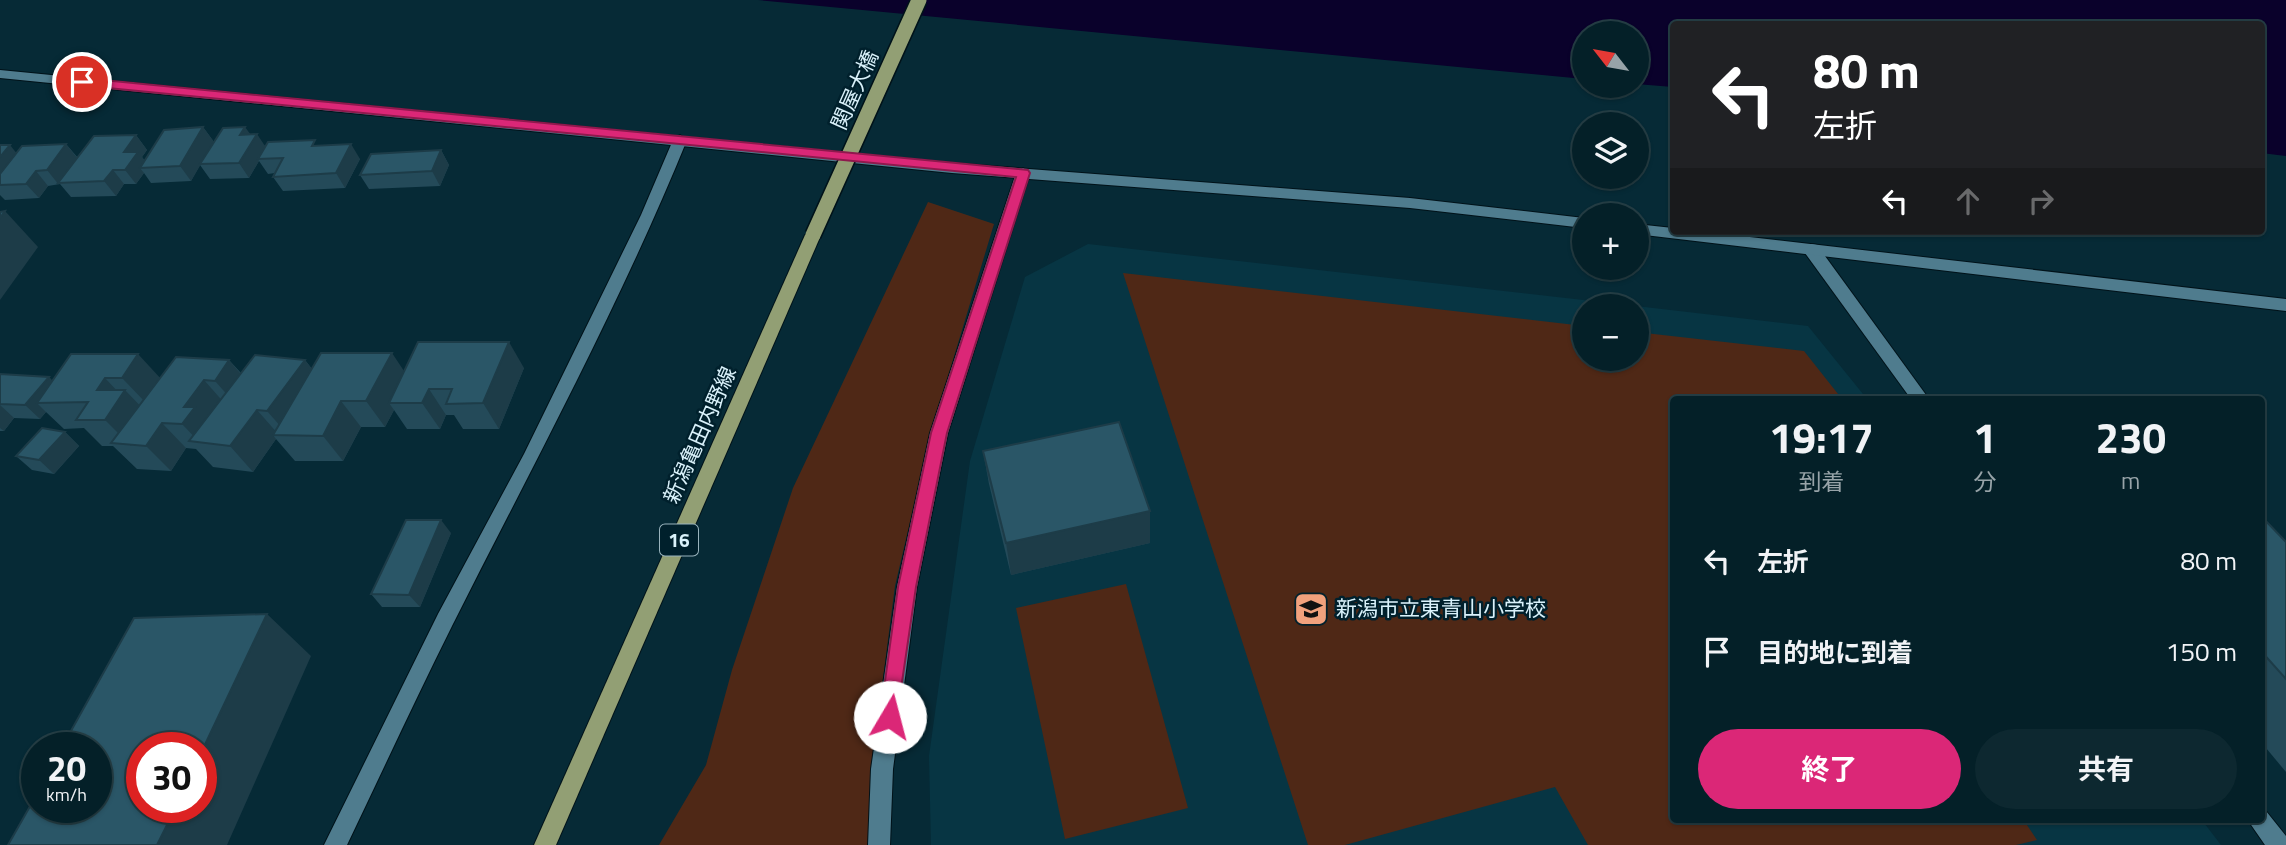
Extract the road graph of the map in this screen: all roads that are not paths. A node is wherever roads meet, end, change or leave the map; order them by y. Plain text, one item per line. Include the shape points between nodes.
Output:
1 (919, 0) edge
2 (0, 74) edge
3 (680, 140) junction
4 (1023, 173) junction
5 (1572, 222) edge
6 (1649, 230) edge
7 (1670, 233) edge
8 (813, 235) joint
9 (1688, 235) edge
10 (1811, 249) junction
11 (2286, 305) edge
12 (1918, 396) edge
13 (2261, 823) edge
14 (335, 845) edge
15 (545, 845) edge
16 (879, 845) edge
17 (2279, 845) edge

1 - 8 main road, 関屋大橋 / 16, bridge
2 - 3 street
3 - 4 street
3 - 14 street via 649,215 532,456 444,620
4 - 5 street
4 - 16 street via 939,433 907,587 882,769
6 - 7 street
8 - 15 main road, 新潟亀田内野線 / 16
9 - 10 street
10 - 11 street
10 - 12 street
13 - 17 street

